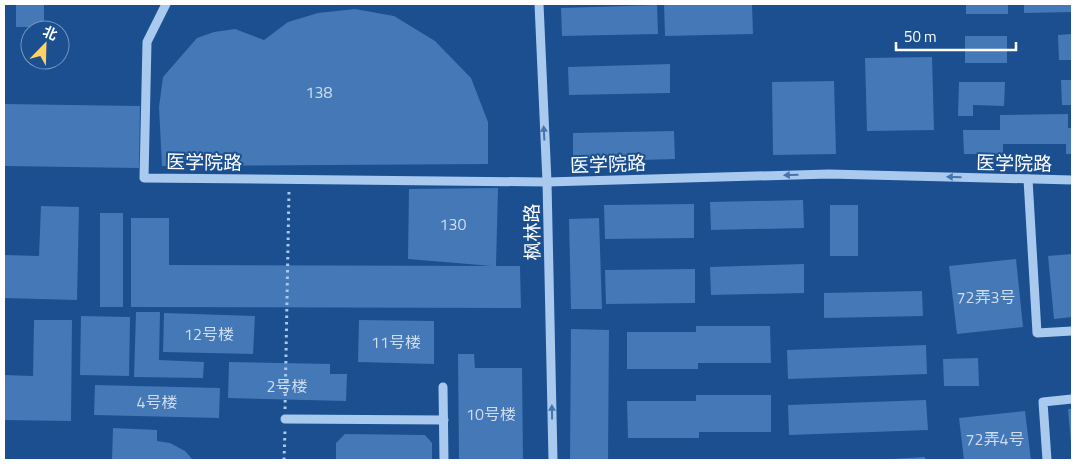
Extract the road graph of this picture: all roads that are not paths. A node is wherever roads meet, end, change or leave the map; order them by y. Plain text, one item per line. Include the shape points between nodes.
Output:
1 (166, 4) edge
2 (539, 4) edge
3 (1028, 179) junction
4 (1072, 180) edge
5 (547, 182) junction
6 (1072, 331) edge
7 (444, 387) dead end
8 (1072, 399) edge
9 (285, 419) road end
10 (444, 420) junction
11 (444, 460) edge
12 (553, 460) edge
13 (1047, 460) edge

1 - 5 street, 医学院路 via 147,42 144,178
5 -> 2 street, 枫林路
3 - 4 street, 医学院路
3 -> 5 street, 医学院路 via 829,174
3 - 6 street via 1037,333
12 -> 5 street, 枫林路
7 - 10 street
8 - 13 street via 1043,402
9 - 10 street
10 - 11 street

